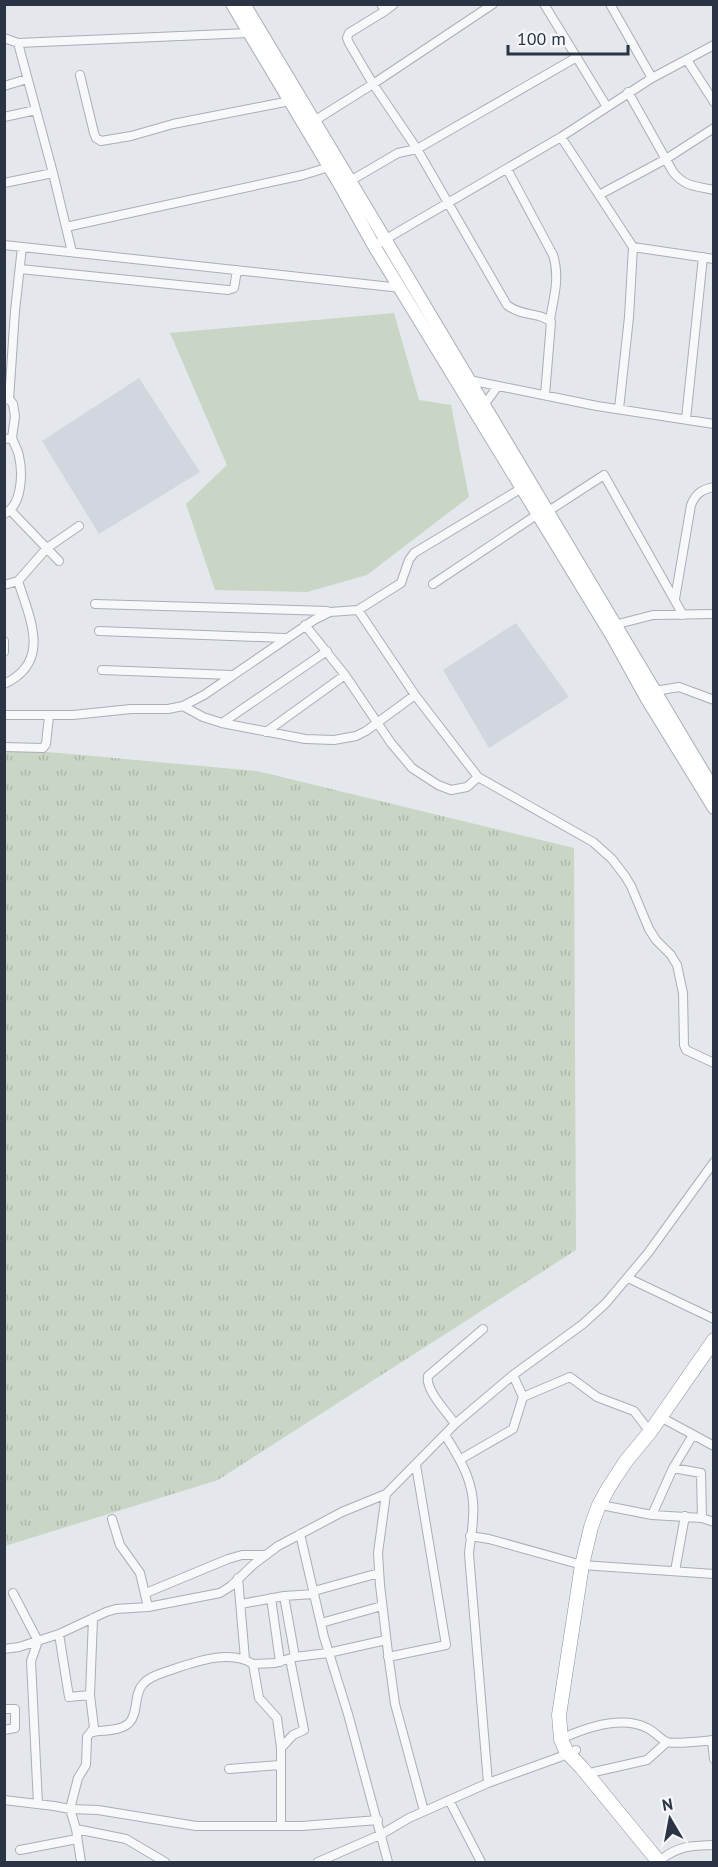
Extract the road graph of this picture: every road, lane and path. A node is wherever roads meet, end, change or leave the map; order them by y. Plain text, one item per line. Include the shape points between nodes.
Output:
1 (232, 4) edge
2 (244, 4) edge
3 (394, 4) edge
4 (493, 4) edge
5 (544, 4) edge
6 (610, 4) edge
7 (383, 8) edge
8 (249, 33) junction
9 (4, 38) edge
10 (18, 43) junction
11 (714, 45) edge
12 (577, 57) junction
13 (687, 60) junction
14 (80, 75) dead end
15 (652, 78) junction
16 (27, 80) junction
17 (373, 84) junction
18 (4, 86) edge
19 (628, 92) junction
20 (290, 101) junction
21 (714, 102) edge
22 (607, 107) junction
23 (36, 110) junction
24 (4, 117) edge
25 (314, 121) junction
26 (714, 128) edge
27 (561, 136) junction
28 (417, 149) junction
29 (666, 159) junction
30 (329, 167) junction
31 (507, 169) junction
32 (53, 173) junction
33 (350, 181) junction
34 (4, 183) edge
35 (714, 190) edge
36 (599, 195) junction
37 (449, 203) junction
38 (66, 227) junction
39 (386, 239) junction
40 (4, 245) edge
41 (374, 246) junction
42 (22, 247) junction
43 (633, 247) junction
44 (72, 252) junction
45 (703, 257) junction
46 (714, 259) edge
47 (20, 269) junction
48 (237, 270) junction
49 (400, 288) junction
50 (550, 320) junction
51 (469, 380) junction
52 (498, 386) junction
53 (545, 395) junction
54 (6, 398) edge
55 (484, 405) junction
56 (619, 409) junction
57 (686, 419) junction
58 (714, 424) edge
59 (8, 438) edge
60 (714, 487) edge
61 (522, 488) junction
62 (8, 512) edge
63 (543, 513) junction
64 (79, 526) dead end
65 (47, 548) junction
66 (59, 561) dead end
67 (18, 581) junction
68 (4, 585) edge
69 (433, 585) dead end
70 (675, 599) junction
71 (95, 604) dead end
72 (358, 610) junction
73 (330, 612) junction
74 (714, 614) edge
75 (684, 615) junction
76 (305, 625) junction
77 (614, 625) junction
78 (99, 631) dead end
79 (285, 638) junction
80 (4, 641) edge
81 (327, 651) junction
82 (4, 652) edge
83 (102, 670) dead end
84 (231, 675) junction
85 (345, 675) junction
86 (4, 684) edge
87 (655, 691) junction
88 (415, 695) junction
89 (714, 700) edge
90 (183, 706) junction
91 (4, 715) edge
92 (49, 716) junction
93 (222, 723) junction
94 (378, 723) junction
95 (266, 732) junction
96 (4, 747) edge
97 (478, 777) junction
98 (714, 790) edge
99 (714, 808) edge
100 (714, 1063) edge
101 (714, 1162) edge
102 (628, 1278) junction
103 (714, 1319) edge
104 (483, 1329) dead end
105 (714, 1340) edge
106 (714, 1349) edge
107 (513, 1375) junction
108 (523, 1398) junction
109 (666, 1420) junction
110 (455, 1424) junction
111 (650, 1432) junction
112 (445, 1435) junction
113 (693, 1435) junction
114 (714, 1446) edge
115 (461, 1459) junction
116 (416, 1465) junction
117 (673, 1468) junction
118 (386, 1494) junction
119 (606, 1506) junction
120 (652, 1515) junction
121 (685, 1516) junction
122 (702, 1518) junction
123 (112, 1519) dead end
124 (714, 1522) edge
125 (300, 1534) junction
126 (470, 1536) junction
127 (265, 1555) junction
128 (586, 1565) junction
129 (675, 1570) junction
130 (379, 1573) junction
131 (714, 1574) edge
132 (238, 1578) junction
133 (13, 1593) dead end
134 (146, 1593) junction
135 (314, 1593) junction
136 (284, 1596) junction
137 (271, 1598) junction
138 (241, 1604) junction
139 (382, 1606) junction
140 (148, 1607) junction
141 (93, 1618) junction
142 (321, 1623) junction
143 (59, 1634) junction
144 (386, 1640) junction
145 (38, 1641) junction
146 (4, 1649) edge
147 (328, 1653) junction
148 (388, 1657) junction
149 (293, 1658) junction
150 (245, 1659) junction
151 (280, 1662) junction
152 (254, 1664) junction
153 (90, 1695) junction
154 (4, 1710) edge
155 (4, 1730) edge
156 (93, 1732) junction
157 (713, 1740) edge
158 (667, 1742) junction
159 (566, 1747) junction
160 (281, 1748) junction
161 (714, 1759) edge
162 (280, 1766) junction
163 (229, 1769) dead end
164 (594, 1772) junction
165 (488, 1783) junction
166 (4, 1800) edge
167 (449, 1800) junction
168 (38, 1804) junction
169 (69, 1809) junction
170 (424, 1811) junction
171 (378, 1820) junction
172 (281, 1826) junction
173 (76, 1829) junction
174 (382, 1834) junction
175 (77, 1839) junction
176 (714, 1845) edge
177 (20, 1850) dead end
178 (663, 1861) edge
179 (81, 1863) edge
180 (165, 1863) edge
181 (318, 1863) edge
182 (388, 1863) edge
183 (481, 1863) edge

1 - 8 main road
2 - 25 main road
3 - 7 street
4 - 17 street
5 - 12 street
6 - 15 street
7 - 17 street via 347,36
8 - 10 street
8 - 20 main road
9 - 10 street
10 - 16 street
11 - 13 street
12 - 22 street
12 - 28 street
13 - 15 street
13 - 21 street
14 - 20 street via 94,133 101,141
15 - 19 street
16 - 18 street
16 - 23 street
17 - 25 street
17 - 28 street
19 - 22 street
19 - 29 street
20 - 30 main road
22 - 27 street
23 - 24 street
23 - 32 street
25 - 33 main road
26 - 29 street
27 - 31 street
27 - 36 street
28 - 33 street via 398,153
28 - 37 street
29 - 35 street via 680,180
29 - 36 street
30 - 38 street
30 - 41 main road
31 - 37 street
31 - 50 street via 556,264
32 - 34 street
32 - 38 street
33 - 39 main road
36 - 43 street
37 - 39 street
37 - 50 street via 507,305 520,313
38 - 44 street
39 - 41 street
39 - 51 main road
40 - 42 street
41 - 49 main road
42 - 44 street
42 - 47 street
43 - 45 street
43 - 56 street
44 - 48 street
45 - 46 street
45 - 57 street
47 - 48 street via 228,290 234,286
47 - 54 street
48 - 49 street
49 - 61 main road
50 - 53 street
51 - 52 street
51 - 55 main road
52 - 53 street
52 - 55 street
53 - 56 street
54 - 59 street via 13,404 15,416
55 - 63 main road
56 - 57 street
57 - 58 street
59 - 62 street via 19,455 21,489
60 - 70 street via 702,490 691,505
61 - 63 main road
61 - 72 street via 414,553 401,583
62 - 65 street
63 - 69 street
63 - 70 street via 604,475
63 - 77 main road
63 - 99 main road
64 - 65 street
65 - 66 street
65 - 67 street
67 - 68 street
67 - 86 street via 31,621 33,657 17,678
70 - 75 street
71 - 73 street
72 - 73 street
72 - 88 street
73 - 76 street
74 - 75 street
75 - 77 street via 653,615
76 - 79 street
76 - 81 street
77 - 87 main road
78 - 79 street
79 - 84 street
80 - 82 street
81 - 85 street
81 - 93 street
83 - 84 street
84 - 90 street
85 - 94 street
85 - 95 street
87 - 89 street via 679,687
87 - 98 main road
88 - 94 street
88 - 97 street
90 - 92 street
90 - 93 street
91 - 92 street
92 - 96 street via 43,748
93 - 95 street
94 - 95 street via 356,736 334,740
94 - 97 street via 412,768 438,785 461,789
97 - 100 street via 593,842 612,859 631,886 649,929 677,965 683,993 686,1050
101 - 102 street
102 - 103 street
102 - 107 street via 583,1324
104 - 110 street via 427,1379 429,1388
105 - 111 highway
106 - 109 highway
107 - 108 street
107 - 110 street
108 - 111 street via 570,1377 597,1397 634,1411
108 - 115 street via 513,1429
109 - 113 street
109 - 119 highway via 630,1466
110 - 112 street
111 - 128 highway via 626,1461 599,1505 591,1527
112 - 115 street
112 - 116 street
113 - 114 street
113 - 117 street
115 - 126 street via 473,1503
116 - 118 street
116 - 148 street via 446,1645
117 - 120 street
117 - 122 street via 701,1473
118 - 125 street
118 - 130 street
119 - 120 street
119 - 128 highway
120 - 121 street
121 - 122 street
121 - 129 street
122 - 124 street
123 - 134 street via 120,1545 140,1573
125 - 127 street
125 - 135 street
126 - 128 street
126 - 165 street
127 - 132 street
127 - 134 street via 228,1559
128 - 129 street
128 - 159 highway via 560,1708
129 - 131 street
130 - 135 street
130 - 139 street
132 - 138 street
132 - 140 street via 220,1593
133 - 145 street
134 - 140 street
135 - 136 street
135 - 142 street
136 - 137 street
136 - 149 street
137 - 138 street
137 - 151 street
138 - 150 street
139 - 142 street
139 - 144 street
140 - 141 street via 116,1610
141 - 143 street
141 - 153 street
142 - 147 street
143 - 145 street
143 - 153 street via 69,1697
144 - 147 street
144 - 148 street
145 - 146 street
145 - 168 street via 32,1662
147 - 149 street
147 - 171 street
148 - 170 street via 395,1704
149 - 151 street
149 - 160 street via 304,1730
150 - 152 street
150 - 156 street via 206,1659 150,1678 138,1690 133,1716 127,1725
151 - 152 street
152 - 160 street via 259,1698 277,1718
153 - 156 street
154 - 155 street via 15,1709 15,1728
156 - 169 street via 87,1737 86,1765
157 - 158 street
157 - 161 street
158 - 159 street via 647,1728 604,1725
158 - 164 street via 647,1760
159 - 164 highway
159 - 165 street
159 - 178 highway
160 - 162 street
162 - 163 street
162 - 172 street
164 - 178 highway
165 - 167 street
166 - 168 street
167 - 170 street
167 - 183 street
168 - 169 street
169 - 172 street via 196,1826
169 - 173 street
170 - 174 street
171 - 172 street
171 - 174 street
173 - 175 street
173 - 180 street via 126,1839
174 - 181 street
174 - 182 street
175 - 177 street
175 - 179 street
176 - 178 street via 675,1849

